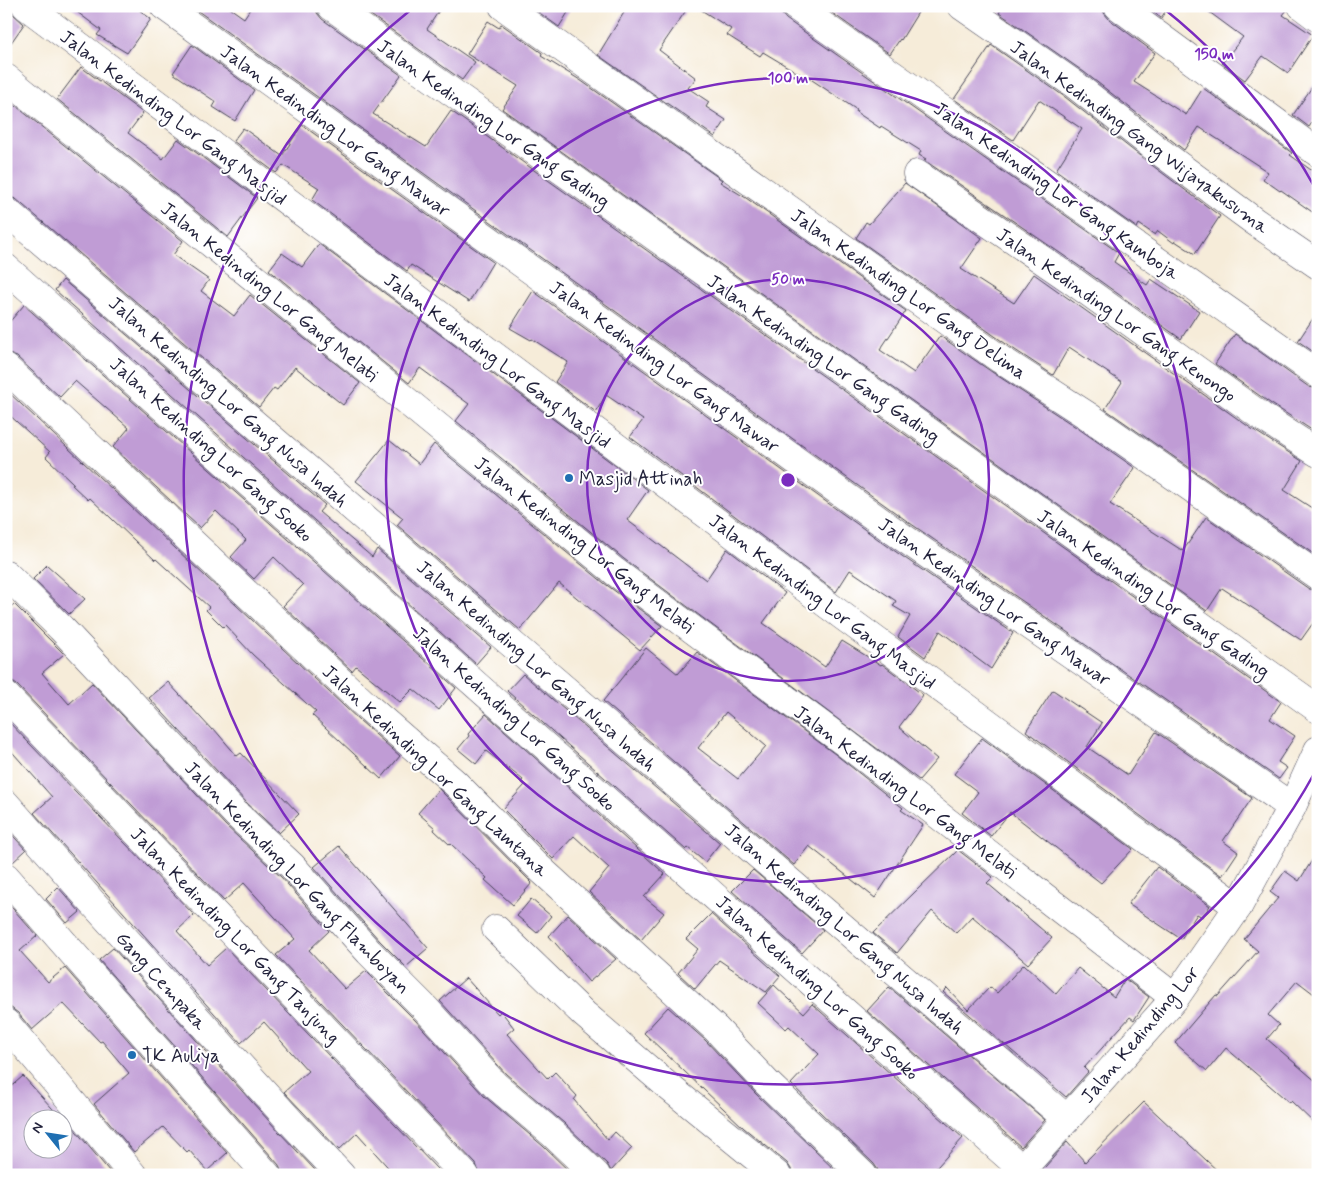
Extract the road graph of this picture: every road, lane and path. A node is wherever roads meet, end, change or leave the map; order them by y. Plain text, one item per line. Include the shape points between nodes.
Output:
1 (26, 6) edge
2 (164, 6) edge
3 (331, 6) edge
4 (503, 6) edge
5 (795, 6) edge
6 (962, 6) edge
7 (1118, 6) edge
8 (1302, 6) edge
9 (1318, 18) edge
10 (6, 78) edge
11 (1318, 153) edge
12 (917, 174) dead end
13 (6, 211) edge
14 (1318, 265) edge
15 (6, 268) edge
16 (6, 368) edge
17 (1318, 374) edge
18 (1318, 454) edge
19 (6, 574) edge
20 (1318, 576) edge
21 (6, 696) edge
22 (1318, 709) edge
23 (1318, 750) edge
24 (6, 804) edge
25 (1292, 807) junction
26 (6, 877) edge
27 (1238, 907) junction
28 (496, 929) dead end
29 (1175, 998) junction
30 (6, 1023) edge
31 (1067, 1119) junction
32 (1020, 1172) edge
33 (134, 1175) edge
34 (267, 1175) edge
35 (341, 1175) edge
36 (465, 1175) edge
37 (596, 1175) edge
38 (777, 1175) edge
39 (863, 1175) edge

1 - 27 street, Jalan Kedinding Lor Gang Masjid via 828,606
2 - 25 street, Jalan Kedinding Lor Gang Mawar via 890,528
3 - 22 street, Jalan Kedinding Lor Gang Gading
4 - 20 street, Jalan Kedinding Lor Gang Delima via 1000,359 1088,416
5 - 17 street, Jalan Kedinding Lor Gang Kamboja
6 - 14 street, Jalan Kedinding Gang Wijayakusuma via 1074,84
7 - 11 street
8 - 9 street
10 - 29 street, Jalan Kedinding Lor Gang Melati via 614,571 844,742
12 - 18 street, Jalan Kedinding Lor Gang Kenongo
13 - 31 street, Jalan Kedinding Lor Gang Nusa Indah
15 - 32 street, Jalan Kedinding Lor Gang Sooko
16 - 39 street, Jalan Kedinding Lor Gang Lamtana via 370,709 455,783 536,865 716,1029 766,1083
19 - 37 street, Jalan Kedinding Lor Gang Flamboyan via 236,814 292,866 495,1085
21 - 36 street, Jalan Kedinding Lor Gang Tanjung
23 - 25 street, Jalan Kedinding Lor
24 - 35 street, Gang Cempaka
25 - 27 street, Jalan Kedinding Lor
26 - 34 street
27 - 29 street, Jalan Kedinding Lor
28 - 38 street via 584,1014
29 - 31 street, Jalan Kedinding Lor
30 - 33 street
31 - 32 street, Jalan Kedinding Lor

